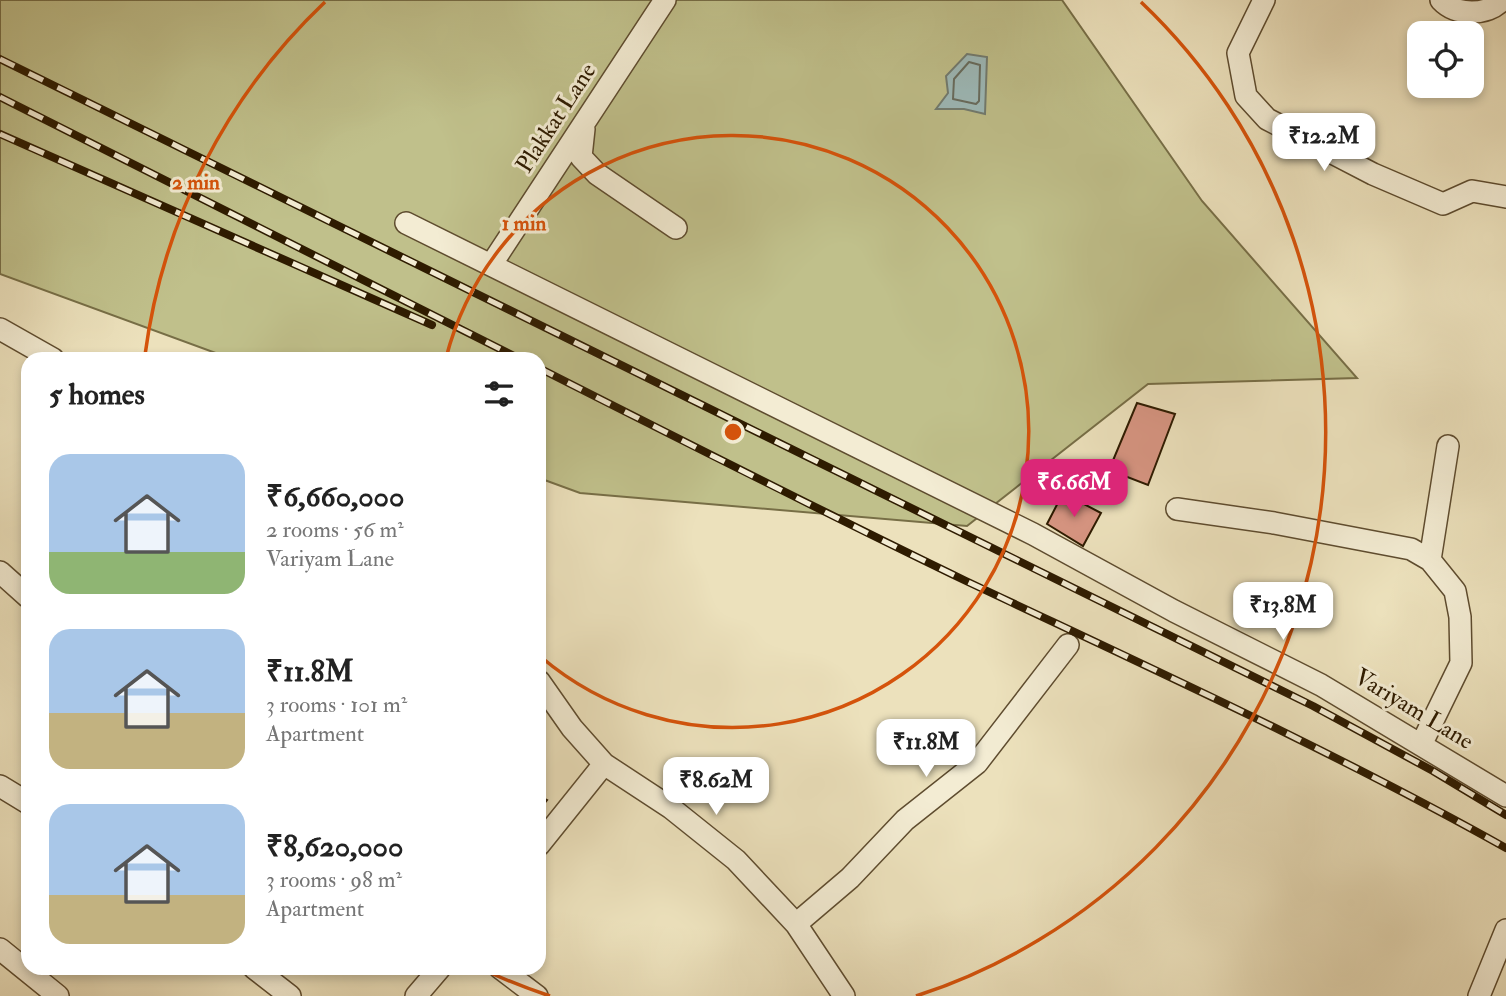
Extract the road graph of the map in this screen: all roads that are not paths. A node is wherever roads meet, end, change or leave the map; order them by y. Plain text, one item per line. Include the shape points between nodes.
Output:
1 (665, 0) edge
2 (1264, 0) edge
3 (1441, 0) edge
4 (1502, 0) edge
5 (584, 123) junction
6 (1506, 197) edge
7 (406, 223) dead end
8 (676, 228) dead end
9 (492, 265) junction
10 (0, 330) edge
11 (40, 352) edge
12 (1448, 446) dead end
13 (1177, 509) dead end
14 (1430, 560) junction
15 (0, 572) edge
16 (21, 591) edge
17 (1068, 645) dead end
18 (546, 691) edge
19 (1422, 743) junction
20 (604, 764) junction
21 (0, 786) edge
22 (1506, 796) edge
23 (21, 799) edge
24 (546, 836) edge
25 (796, 924) junction
26 (1506, 930) edge
27 (4, 960) edge
28 (21, 971) edge
29 (26, 975) edge
30 (263, 975) edge
31 (434, 975) edge
32 (509, 975) edge
33 (58, 996) edge
34 (290, 996) edge
35 (416, 996) edge
36 (537, 996) edge
37 (844, 996) edge
38 (1479, 996) edge

1 - 5 street, Plakkat Lane
2 - 6 street via 1238,53 1245,96 1267,119 1443,204 1472,191
3 - 4 street via 1471,13
5 - 8 street via 581,157 597,174
5 - 9 street, Plakkat Lane
7 - 9 street, Variyam Lane
9 - 19 street, Variyam Lane via 1033,534
10 - 11 street
12 - 14 street
13 - 14 street via 1411,549
14 - 19 street via 1455,591 1461,663
15 - 16 street
17 - 25 street via 977,763 905,821 850,878
18 - 20 street
19 - 22 street, Variyam Lane
20 - 24 street
20 - 25 street via 671,807 736,860
21 - 23 street
25 - 37 street
26 - 38 street
27 - 28 street
29 - 33 street
30 - 34 street
31 - 35 street
32 - 36 street

